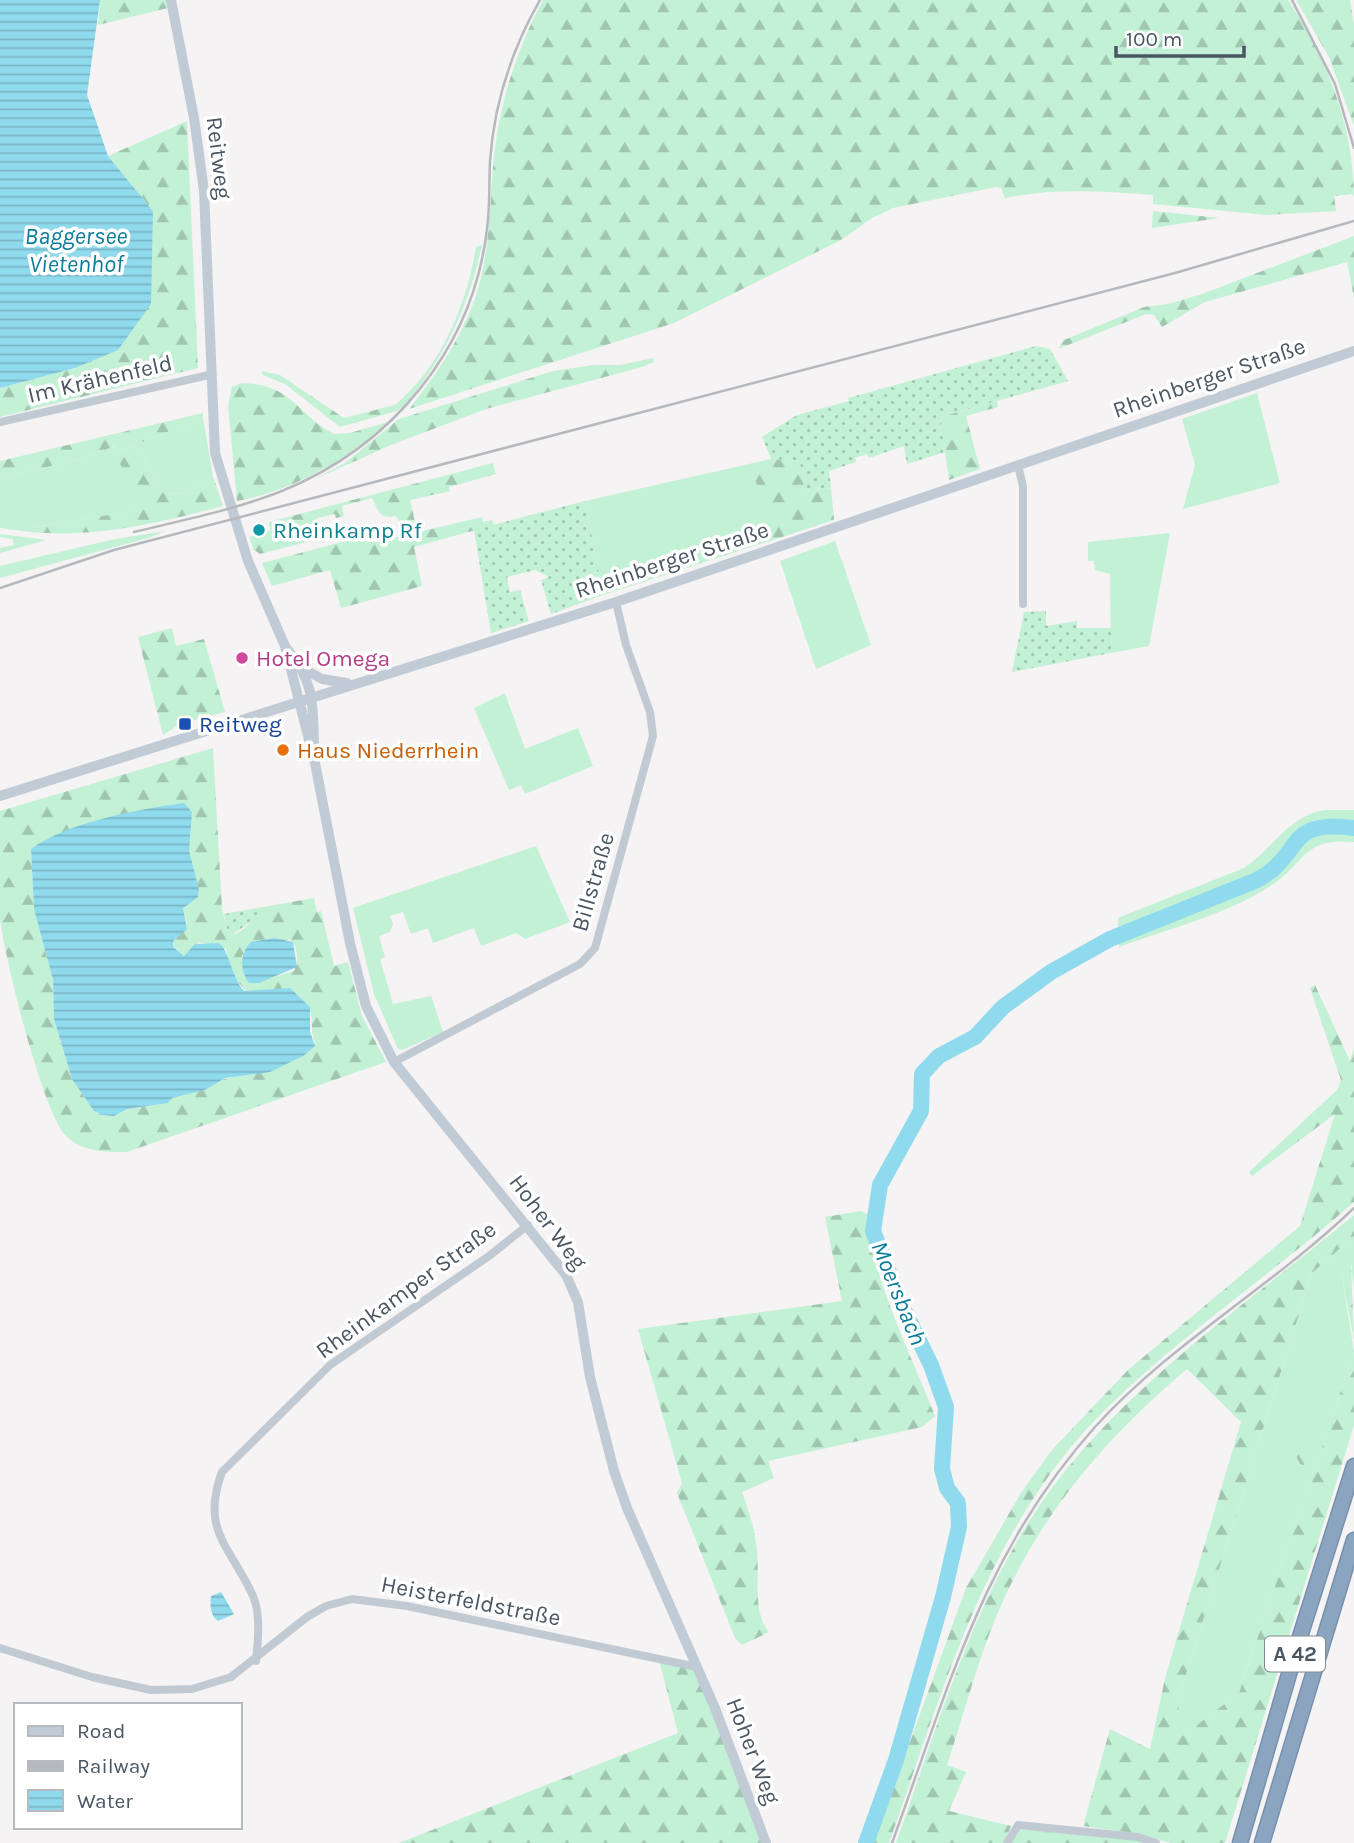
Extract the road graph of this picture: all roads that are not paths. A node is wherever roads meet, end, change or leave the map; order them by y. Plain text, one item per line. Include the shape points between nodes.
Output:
1 (171, 0) edge
2 (1354, 351) edge
3 (209, 375) junction
4 (0, 422) edge
5 (1018, 465) junction
6 (616, 602) junction
7 (1023, 604) dead end
8 (285, 646) junction
9 (304, 669) junction
10 (349, 683) junction
11 (311, 697) junction
12 (298, 702) junction
13 (314, 763) junction
14 (0, 796) edge
15 (394, 1062) junction
16 (528, 1224) junction
17 (1354, 1466) edge
18 (1354, 1539) edge
19 (0, 1648) edge
20 (256, 1661) junction
21 (696, 1667) junction
22 (766, 1843) edge
23 (1007, 1843) edge
24 (1156, 1843) edge
25 (1240, 1843) edge
26 (1262, 1843) edge

1 - 3 main road, Reitweg via 204,191
2 - 5 main road, Rheinberger Straße
3 - 4 street, Im Krähenfeld
3 - 8 main road, Reitweg via 221,481 248,561
5 - 6 main road, Rheinberger Straße
5 - 7 street via 1023,487
6 - 10 main road, Rheinberger Straße
6 - 15 street, Billstraße via 653,736 595,948 580,964
8 - 9 main road, Reitweg
8 - 12 main road, Reitweg
9 - 10 main road via 322,679
9 - 11 main road, Reitweg
10 - 11 main road, Rheinberger Straße
11 - 12 main road, Rheinberger Straße
11 - 13 main road, Hoher Weg
12 - 13 main road, Hoher Weg
12 - 14 main road, Rheinberger Straße
13 - 15 main road, Hoher Weg via 361,989
15 - 16 main road, Hoher Weg
16 - 20 street, Rheinkamper Straße via 330,1365 222,1472 214,1494 216,1525 221,1544 254,1598
16 - 21 main road, Hoher Weg via 566,1275 578,1302 590,1377 614,1471
17 - 25 highway, A 42
18 - 26 highway, A 42
19 - 20 street via 80,1674 151,1690 192,1689 231,1678
20 - 21 street, Heisterfeldstraße via 307,1617 352,1599 407,1606
21 - 22 main road, Hoher Weg
23 - 24 street via 1018,1825 1138,1837

